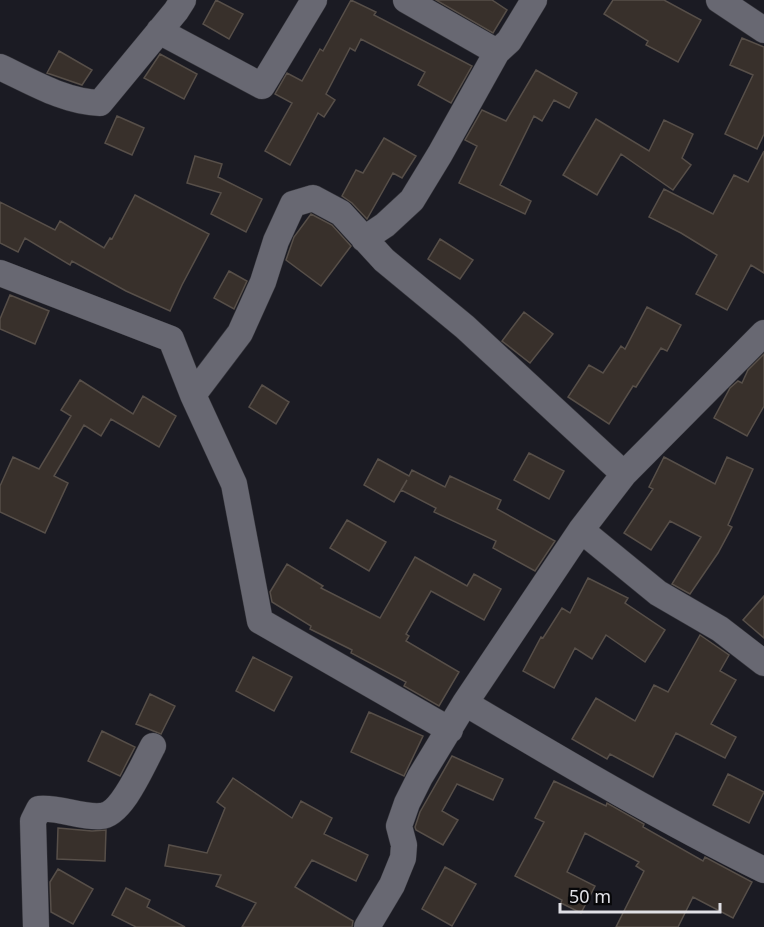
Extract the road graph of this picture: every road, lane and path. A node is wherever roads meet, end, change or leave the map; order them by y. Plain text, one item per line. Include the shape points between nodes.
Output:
1 (183, 0) edge
2 (314, 0) edge
3 (406, 0) edge
4 (534, 0) edge
5 (719, 0) edge
6 (764, 30) edge
7 (159, 31) junction
8 (497, 52) junction
9 (0, 67) edge
10 (364, 239) junction
11 (0, 273) edge
12 (764, 333) edge
13 (193, 395) junction
14 (624, 474) junction
15 (581, 530) junction
16 (764, 663) edge
17 (465, 703) junction
18 (450, 730) junction
19 (153, 746) dead end
20 (764, 870) edge
21 (36, 927) edge
22 (367, 927) edge

1 - 7 street
2 - 7 street via 262,86
3 - 8 street
4 - 8 street via 509,41
5 - 6 street
7 - 9 street via 100,103 85,103 50,91
8 - 10 street via 412,200
10 - 13 street via 341,213 313,198 294,204 240,333
10 - 14 street
11 - 13 street via 171,339
12 - 14 street
13 - 18 street via 234,484 260,621
14 - 15 street
15 - 16 street via 658,593 720,629
15 - 17 street
17 - 18 street
17 - 20 street
18 - 22 street via 407,803 399,826 404,845 402,858 392,885
19 - 21 street via 112,813 101,816 39,809 33,821

